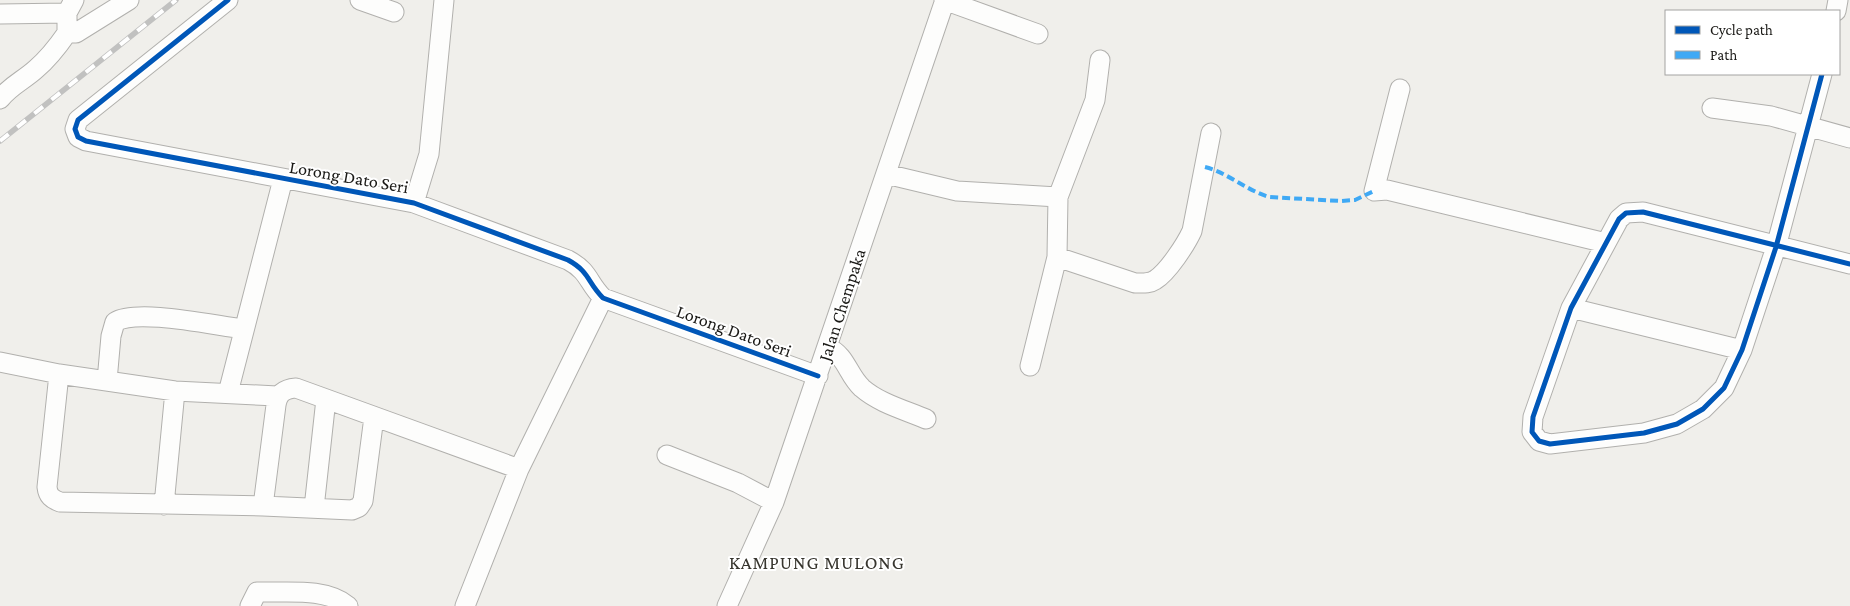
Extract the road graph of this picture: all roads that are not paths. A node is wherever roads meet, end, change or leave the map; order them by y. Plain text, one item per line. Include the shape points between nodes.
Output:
1 (129, 0) edge
2 (228, 0) edge
3 (360, 0) edge
4 (444, 0) edge
5 (944, 0) edge
6 (71, 7) edge
7 (394, 12) dead end
8 (0, 14) edge
9 (68, 33) junction
10 (1038, 34) dead end
11 (1100, 60) dead end
12 (1822, 75) edge
13 (1400, 89) dead end
14 (0, 99) edge
15 (1712, 108) dead end
16 (1810, 126) junction
17 (1211, 133) dead end
18 (1850, 138) edge
19 (886, 174) junction
20 (283, 179) junction
21 (1058, 197) junction
22 (414, 203) junction
23 (1606, 243) junction
24 (1776, 247) junction
25 (1057, 257) junction
26 (1850, 264) edge
27 (603, 298) junction
28 (1571, 308) junction
29 (244, 329) junction
30 (827, 348) junction
31 (1742, 350) junction
32 (0, 362) edge
33 (1030, 366) dead end
34 (59, 374) junction
35 (818, 376) junction
36 (107, 381) junction
37 (175, 391) junction
38 (228, 393) junction
39 (278, 396) junction
40 (326, 399) junction
41 (374, 417) junction
42 (926, 419) dead end
43 (667, 455) dead end
44 (519, 469) junction
45 (774, 502) junction
46 (164, 504) junction
47 (263, 506) junction
48 (314, 508) junction
49 (250, 606) edge
50 (348, 606) edge
51 (465, 606) edge
52 (727, 606) edge

1 - 9 street via 76,33
2 - 20 street, Lorong Dato Seri via 78,120 75,129 78,137 86,141
3 - 7 street
4 - 22 street via 428,154
5 - 10 street
5 - 19 street, Jalan Chempaka
6 - 8 street
6 - 9 street
9 - 14 street via 47,59
11 - 21 street via 1095,100
12 - 16 street
13 - 23 street via 1374,191 1387,190
15 - 16 street via 1771,116
16 - 18 street
16 - 24 street
17 - 25 street via 1192,231 1187,242 1155,280 1135,283
19 - 21 street via 957,191
19 - 30 street, Jalan Chempaka
20 - 22 street, Lorong Dato Seri
20 - 29 street
21 - 25 street
22 - 27 street, Lorong Dato Seri via 577,265 585,271
23 - 24 street via 1618,219 1634,211
23 - 28 street
24 - 26 street
24 - 31 street
25 - 33 street
27 - 35 street, Lorong Dato Seri
27 - 44 street
28 - 31 street
28 - 31 street via 1533,417 1532,432 1539,441 1550,444 1644,432 1677,424 1703,409 1724,388
29 - 36 street via 141,316 123,317 115,322 111,336
29 - 38 street
30 - 35 street, Jalan Chempaka
30 - 42 street via 837,352 851,375 871,395
32 - 34 street
34 - 36 street
34 - 46 street via 48,494 60,502
35 - 45 street, Jalan Chempaka
36 - 37 street
37 - 38 street
37 - 46 street
38 - 39 street
39 - 40 street via 286,389 296,388
39 - 47 street
40 - 41 street
40 - 48 street
41 - 44 street
41 - 48 street via 362,505 352,510
43 - 45 street via 738,483
44 - 51 street
45 - 52 street, Jalan Chempaka
46 - 47 street
47 - 48 street
49 - 50 street via 257,592 322,594 340,599

